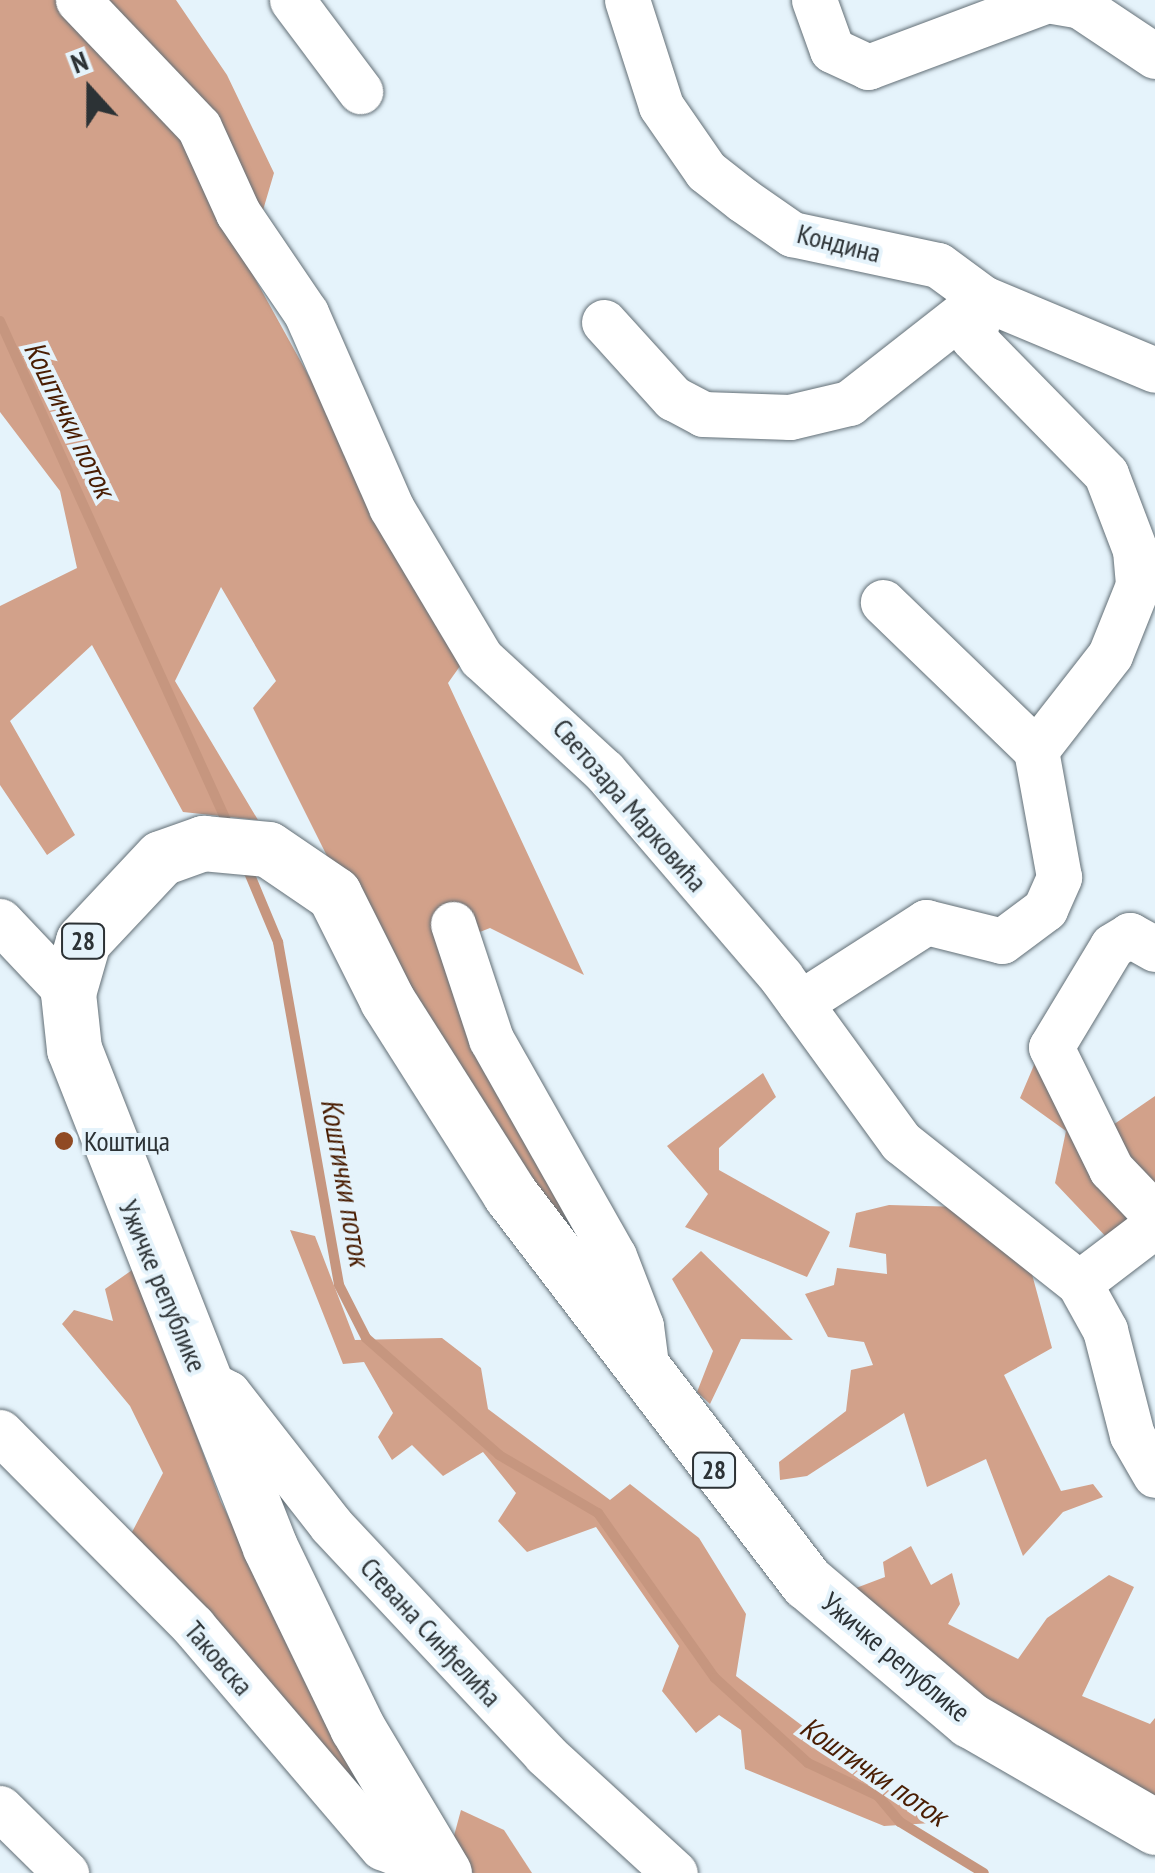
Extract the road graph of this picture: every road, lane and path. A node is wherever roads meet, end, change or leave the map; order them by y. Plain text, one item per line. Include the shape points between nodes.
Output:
1 (78, 0) edge
2 (292, 0) edge
3 (627, 0) edge
4 (814, 0) edge
5 (1015, 6) edge
6 (1155, 56) edge
7 (360, 91) dead end
8 (983, 298) junction
9 (604, 322) dead end
10 (1155, 370) edge
11 (883, 602) dead end
12 (1036, 750) junction
13 (0, 921) edge
14 (454, 924) dead end
15 (1155, 949) edge
16 (68, 993) junction
17 (800, 1004) junction
18 (1155, 1215) edge
19 (1155, 1226) edge
20 (1079, 1282) junction
21 (203, 1381) junction
22 (648, 1384) junction
23 (0, 1432) edge
24 (1155, 1474) edge
25 (0, 1808) edge
26 (1155, 1827) edge
27 (443, 1872) edge
28 (66, 1873) edge
29 (675, 1873) edge

1 - 17 street, Светозара Марковића via 198,127 238,213 306,313 391,506 481,658 550,713
2 - 7 street
3 - 8 street, Кондина via 661,106 706,171 792,234 938,265
4 - 5 street via 832,50 868,68
5 - 6 street via 1047,0 1080,6
8 - 9 street via 849,403 790,417 703,414 673,398
8 - 10 street, Кондина
8 - 12 street via 973,338 1106,474 1135,550 1138,586 1110,655
11 - 12 street
12 - 17 street via 1060,878 1045,910 987,944 942,919 926,922
13 - 16 street
14 - 22 street via 491,1038 614,1256 641,1326
15 - 18 street via 1130,935 1112,946 1051,1047 1110,1169
16 - 21 main road, Ужичке републике / 28 via 87,1096
16 - 22 main road, Ужичке републике / 28 via 83,940 111,901 161,858 203,843 268,849 334,894 447,1099
17 - 20 street, Светозара Марковића via 901,1142
19 - 20 street
20 - 24 street, Светозара Марковића via 1105,1330 1132,1436
21 - 27 main road, Ужичке републике / 28 via 321,1656
21 - 29 street, Стевана Синђелића via 228,1393 331,1524 545,1754
22 - 26 main road, Ужичке републике / 28 via 753,1520 860,1633 970,1720
23 - 27 street, Таковска via 192,1626 382,1847
25 - 28 street

